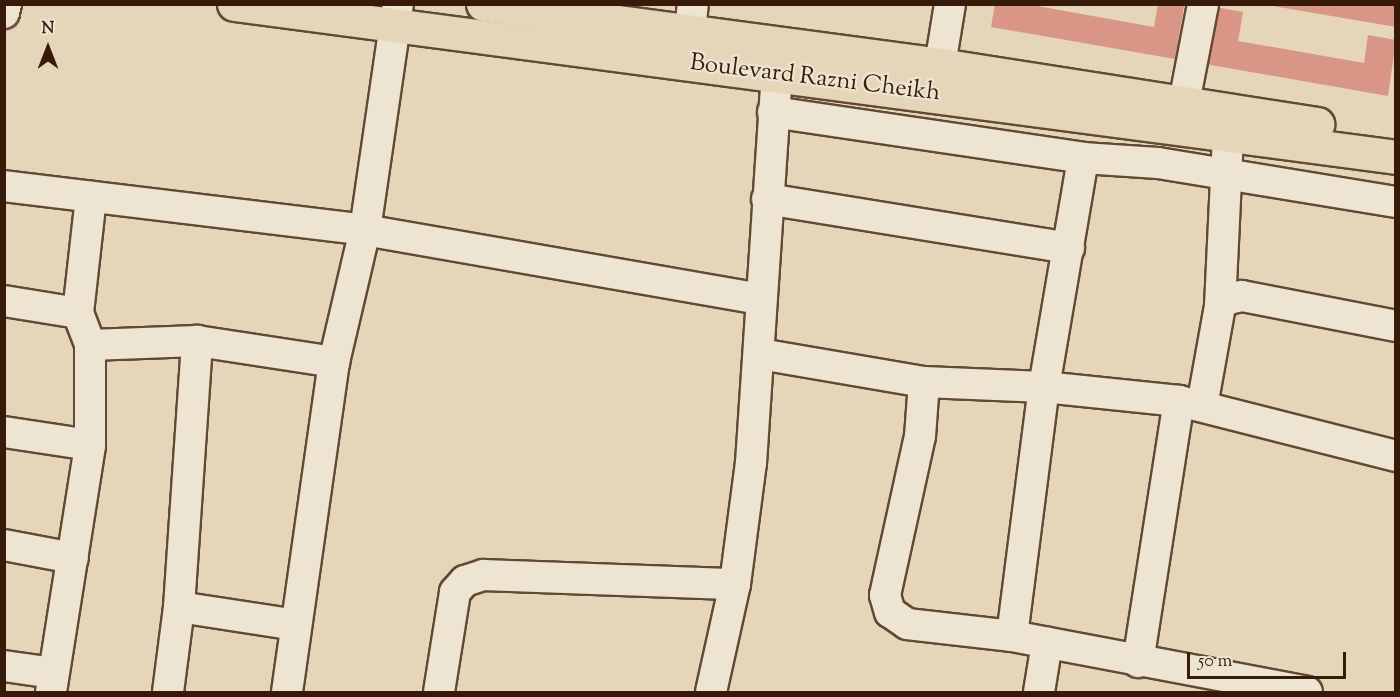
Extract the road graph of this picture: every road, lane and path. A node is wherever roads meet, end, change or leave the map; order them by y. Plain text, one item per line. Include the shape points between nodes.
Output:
1 (6, 4) edge
2 (234, 4) edge
3 (483, 4) edge
4 (950, 4) edge
5 (1203, 4) edge
6 (553, 9) edge
7 (4, 13) edge
8 (396, 15) edge
9 (692, 18) edge
10 (777, 58) junction
11 (940, 65) junction
12 (1184, 103) junction
13 (773, 112) junction
14 (1228, 134) junction
15 (1395, 136) edge
16 (1395, 157) edge
17 (1083, 158) junction
18 (1226, 174) junction
19 (4, 186) edge
20 (91, 197) junction
21 (767, 199) junction
22 (1395, 202) edge
23 (365, 230) junction
24 (1069, 248) junction
25 (759, 299) junction
26 (4, 301) edge
27 (1220, 306) junction
28 (78, 313) junction
29 (1395, 326) edge
30 (197, 341) junction
31 (90, 345) junction
32 (760, 354) junction
33 (334, 362) junction
34 (924, 382) junction
35 (1044, 387) junction
36 (1190, 403) junction
37 (4, 432) edge
38 (90, 445) junction
39 (1395, 456) edge
40 (4, 545) edge
41 (73, 558) junction
42 (735, 584) junction
43 (179, 607) junction
44 (296, 625) junction
45 (1012, 636) junction
46 (1047, 643) junction
47 (1138, 662) junction
48 (4, 666) edge
49 (52, 683) edge
50 (168, 693) edge
51 (287, 693) edge
52 (439, 693) edge
53 (711, 693) edge
54 (1040, 693) edge
55 (1306, 693) edge

1 - 7 street
2 - 8 main road, Boulevard Razni Cheikh
3 - 6 main road, Boulevard Razni Cheikh
4 - 11 street
5 - 12 street
6 - 9 main road, Boulevard Razni Cheikh
8 - 10 main road, Boulevard Razni Cheikh
8 - 23 street
9 - 10 main road, Boulevard Razni Cheikh
10 - 11 main road, Boulevard Razni Cheikh
10 - 13 street
10 - 14 main road, Boulevard Razni Cheikh
11 - 12 main road, Boulevard Razni Cheikh
12 - 15 main road, Boulevard Razni Cheikh
13 - 17 street
13 - 21 street
14 - 16 main road, Boulevard Razni Cheikh
14 - 18 street
17 - 18 street via 1136,160
17 - 24 street
18 - 22 street
18 - 27 street
19 - 20 street
20 - 23 street
20 - 28 street
21 - 24 street
21 - 25 street
23 - 25 street
23 - 33 street
24 - 35 street
25 - 32 street
26 - 28 street
27 - 29 street via 1242,296
27 - 36 street
28 - 31 street
30 - 31 street
30 - 33 street
30 - 43 street
31 - 38 street
32 - 34 street
32 - 42 street
33 - 44 street
34 - 35 street
34 - 45 street via 920,436 885,595 890,612 907,624
35 - 36 street
35 - 45 street
36 - 39 street
36 - 47 street
37 - 38 street
38 - 41 street
40 - 41 street
41 - 49 street
42 - 52 street via 484,575 465,581 455,592
42 - 53 street
43 - 44 street
43 - 50 street
44 - 51 street
45 - 46 street
46 - 47 street
46 - 54 street
47 - 55 street
48 - 49 street

